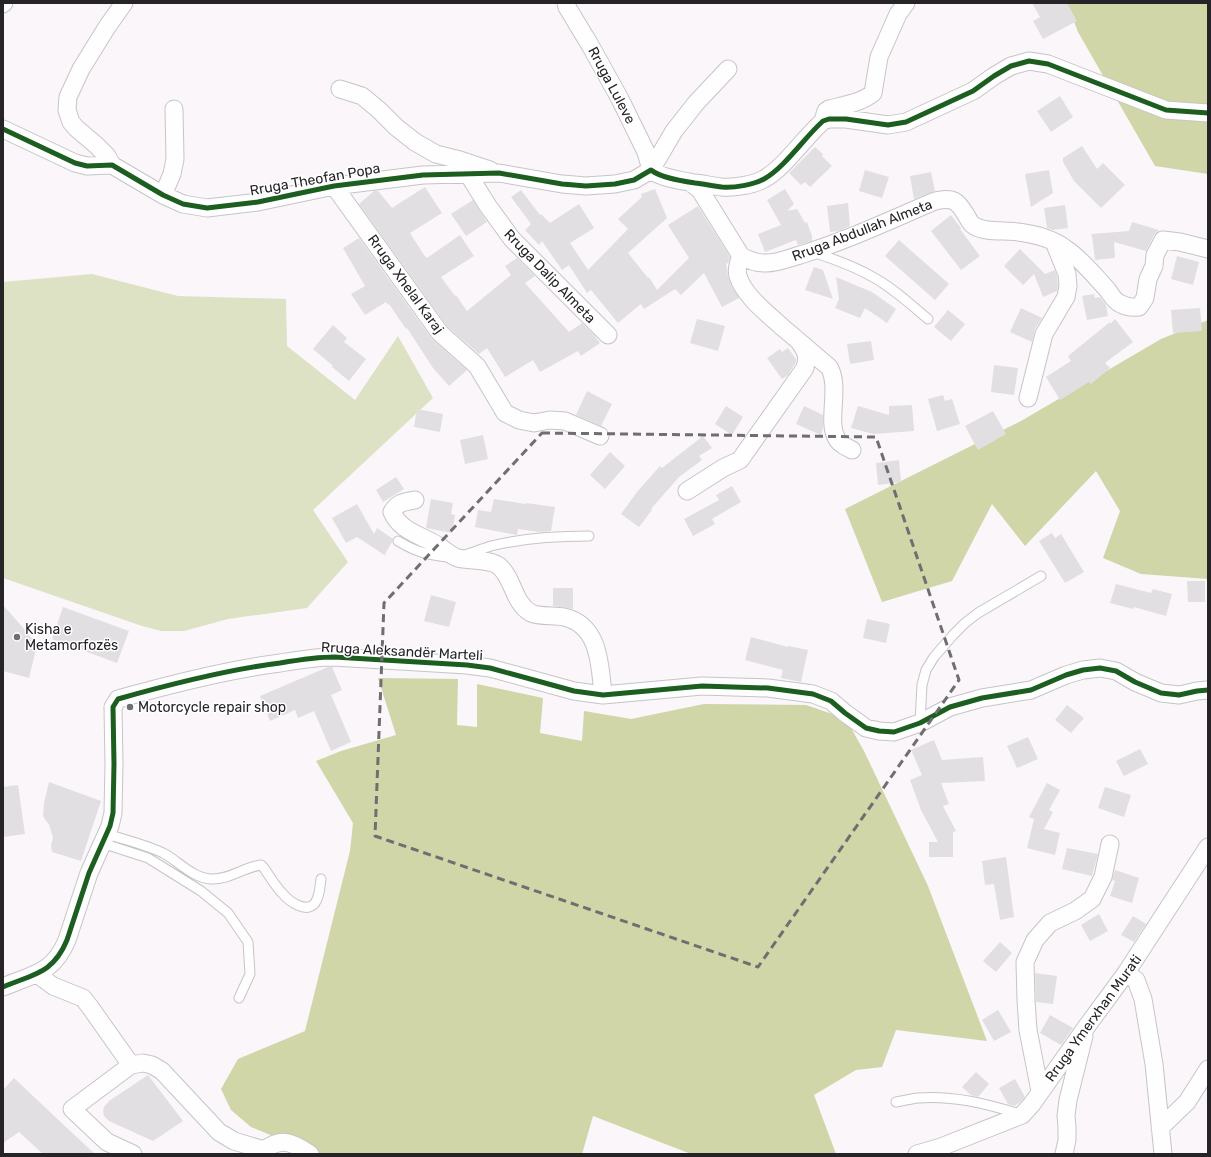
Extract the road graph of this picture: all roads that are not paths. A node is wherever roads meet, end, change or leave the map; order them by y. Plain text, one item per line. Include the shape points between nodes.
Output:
1 (124, 3) edge
2 (566, 3) edge
3 (906, 3) edge
4 (728, 69) dead end
5 (340, 89) dead end
6 (174, 109) dead end
7 (1208, 113) edge
8 (822, 121) junction
9 (3, 129) edge
10 (112, 165) junction
11 (651, 170) junction
12 (499, 173) junction
13 (468, 174) junction
14 (690, 182) junction
15 (334, 186) junction
16 (163, 195) junction
17 (1054, 242) junction
18 (1208, 249) edge
19 (812, 251) junction
20 (741, 256) junction
21 (928, 319) dead end
22 (608, 336) dead end
23 (800, 342) junction
24 (1028, 398) dead end
25 (600, 436) dead end
26 (852, 450) dead end
27 (687, 492) dead end
28 (415, 500) dead end
29 (589, 536) dead end
30 (398, 541) dead end
31 (456, 558) junction
32 (1042, 576) dead end
33 (1208, 690) edge
34 (603, 695) junction
35 (920, 724) junction
36 (104, 838) junction
37 (1110, 844) dead end
38 (1208, 847) edge
39 (321, 878) dead end
40 (1126, 973) junction
41 (37, 974) junction
42 (3, 987) edge
43 (239, 998) dead end
44 (1087, 1026) junction
45 (131, 1065) junction
46 (1208, 1069) edge
47 (1040, 1091) junction
48 (896, 1102) dead end
49 (1022, 1115) junction
50 (1160, 1128) junction
51 (263, 1152) edge
52 (133, 1154) edge
53 (310, 1154) edge
54 (917, 1154) edge
55 (1064, 1154) edge
56 (1163, 1154) edge

1 - 10 street via 81,69 68,98 67,110 71,122 107,156
2 - 11 street, Rruga Luleve via 620,99 646,152
3 - 8 street via 898,14 880,57 874,93 857,102 826,111
4 - 11 street via 674,131
5 - 12 street via 362,96 415,142 436,154
6 - 16 street via 175,160
7 - 8 street via 1166,110 1048,64 1029,61 1011,66 973,91 906,122 888,125 846,119
8 - 14 street via 778,168 763,179 742,186 723,187
9 - 10 street via 75,163 87,166
10 - 16 street, Rruga Theofan Popa
11 - 12 street, Rruga Theofan Popa via 634,180 586,186
11 - 14 street via 657,175
12 - 13 street, Rruga Theofan Popa
13 - 15 street, Rruga Theofan Popa via 423,175
13 - 22 street, Rruga Dalip Almeta via 512,239
14 - 20 street via 700,190
15 - 16 street, Rruga Theofan Popa via 258,202 207,208 183,204
15 - 25 street, Rruga Xhelal Karaj via 440,333 477,366 505,413 519,420 534,423 564,421
17 - 18 street, Rruga Abdullah Almeta via 1066,248 1118,302 1130,308 1139,307 1145,298 1155,255 1163,240
17 - 19 street, Rruga Abdullah Almeta via 1019,232 979,228 973,225 960,205 944,199
17 - 24 street via 1067,274 1068,286 1066,297 1044,334
19 - 20 street, Rruga Abdullah Almeta via 765,264
19 - 21 lane via 872,276
20 - 23 street via 737,270 742,285 754,300
23 - 26 street via 829,367 834,389 834,433 840,442
23 - 27 street via 806,352 805,368 740,460
28 - 31 street via 397,505 392,512 395,520
29 - 31 lane via 528,539 491,546
30 - 31 lane via 422,553
31 - 34 street via 499,565 524,608 533,614 565,617 578,622 589,632 600,666
32 - 35 lane via 965,623 934,657 926,670 922,685
33 - 35 street, Rruga Aleksandër Marteli via 1179,695 1161,693 1116,671 1100,668 1083,670 1031,690 982,698 950,707
34 - 35 street, Rruga Aleksandër Marteli via 702,686 768,688 813,694 831,701 866,728 894,732
34 - 36 street, Rruga Aleksandër Marteli via 574,692 490,668 319,657 252,667 172,684 118,699 112,707 113,813
36 - 39 lane via 165,854 194,874 209,880 228,877 261,865 282,893 300,906 314,904
36 - 41 street, Rruga Aleksandër Marteli via 89,873 63,951 53,963
36 - 43 lane via 148,858 201,891 228,913 248,942 250,974
37 - 47 street, Rruga Ymerxhan Murati via 1103,876 1092,899 1050,923 1035,940 1025,962 1028,1030
38 - 40 street, Rruga Ymerxhan Murati
40 - 44 street, Rruga Ymerxhan Murati
40 - 50 street via 1136,980 1143,999 1154,1064
41 - 42 street, Rruga Aleksandër Marteli
41 - 45 street via 53,986 83,998
44 - 47 street, Rruga Ymerxhan Murati
44 - 55 street via 1068,1100
45 - 51 street via 144,1063 162,1070 219,1132
45 - 52 street via 72,1109 107,1142
46 - 50 street via 1187,1102
47 - 49 street
48 - 49 lane via 935,1097 969,1100
49 - 54 street
50 - 56 street
51 - 53 street via 273,1143 285,1142 298,1146

